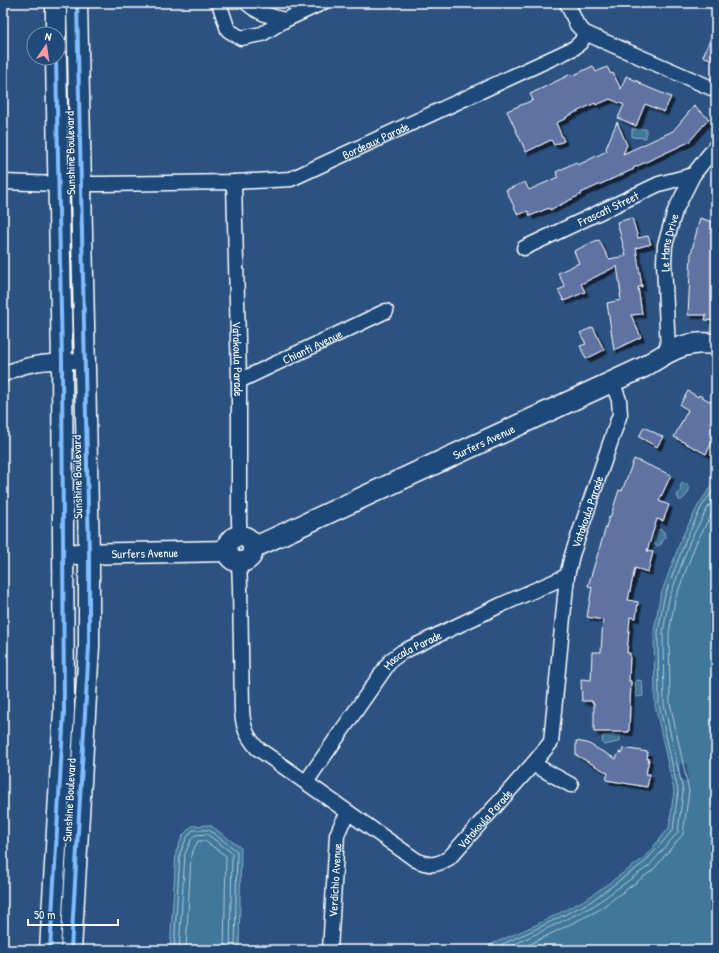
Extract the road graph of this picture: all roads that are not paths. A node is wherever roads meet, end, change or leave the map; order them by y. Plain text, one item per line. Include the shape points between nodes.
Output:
1 (56, 3) edge
2 (77, 3) edge
3 (219, 3) edge
4 (247, 3) edge
5 (322, 3) edge
6 (567, 3) edge
7 (286, 20) junction
8 (56, 26) edge
9 (586, 33) junction
10 (56, 66) edge
11 (716, 90) edge
12 (716, 146) edge
13 (693, 175) junction
14 (3, 182) edge
15 (234, 182) junction
16 (58, 184) junction
17 (80, 184) junction
18 (524, 248) dead end
19 (386, 312) dead end
20 (716, 344) edge
21 (668, 352) junction
22 (62, 361) junction
23 (84, 361) junction
24 (3, 375) edge
25 (239, 381) junction
26 (612, 381) junction
27 (240, 549) junction
28 (63, 554) junction
29 (88, 554) junction
30 (567, 576) junction
31 (533, 764) junction
32 (306, 782) junction
33 (571, 785) dead end
34 (349, 813) junction
35 (50, 950) edge
36 (71, 950) edge
37 (330, 950) edge

1 - 8 main road
2 - 17 main road, Sunshine Boulevard
3 - 7 street via 228,30 241,38 262,34
4 - 7 street via 253,9 272,18
5 - 7 street
6 - 9 street via 577,25
9 - 11 street
9 - 15 street, Bordeaux Parade via 574,48 304,174 291,178
10 - 16 main road, Sunshine Boulevard
12 - 13 street, Le Mans Drive
13 - 18 street, Frascati Street via 659,184
13 - 21 street, Le Mans Drive via 675,210 665,245
14 - 16 street, Bordeaux Parade
15 - 17 street, Bordeaux Parade
15 - 25 street, Vatakoula Parade
16 - 17 street, Bordeaux Parade
16 - 22 main road, Sunshine Boulevard
17 - 23 main road, Sunshine Boulevard
19 - 25 street, Chianti Avenue
20 - 21 main road, Surfers Avenue via 693,343
21 - 26 main road, Surfers Avenue via 644,367
22 - 23 street
22 - 24 street via 32,363
22 - 28 main road, Sunshine Boulevard
23 - 29 main road, Sunshine Boulevard
25 - 27 street, Vatakoula Parade
26 - 27 main road, Surfers Avenue
26 - 30 street, Vatakoula Parade via 619,400 620,414
27 - 29 main road, Surfers Avenue
27 - 32 street, Vatakoula Parade via 243,724 248,738 257,748
28 - 29 main road, Surfers Avenue
28 - 35 main road, Sunshine Boulevard via 64,711
29 - 36 main road, Sunshine Boulevard via 89,646
30 - 31 street, Vatakoula Parade via 552,735 550,742
30 - 32 street, Mascala Parade via 402,652 392,660
31 - 33 street
31 - 34 street, Vatakoula Parade via 449,858 441,862 425,864 416,860
32 - 34 street, Vatakoula Parade
34 - 37 street, Verdichio Avenue via 338,835

